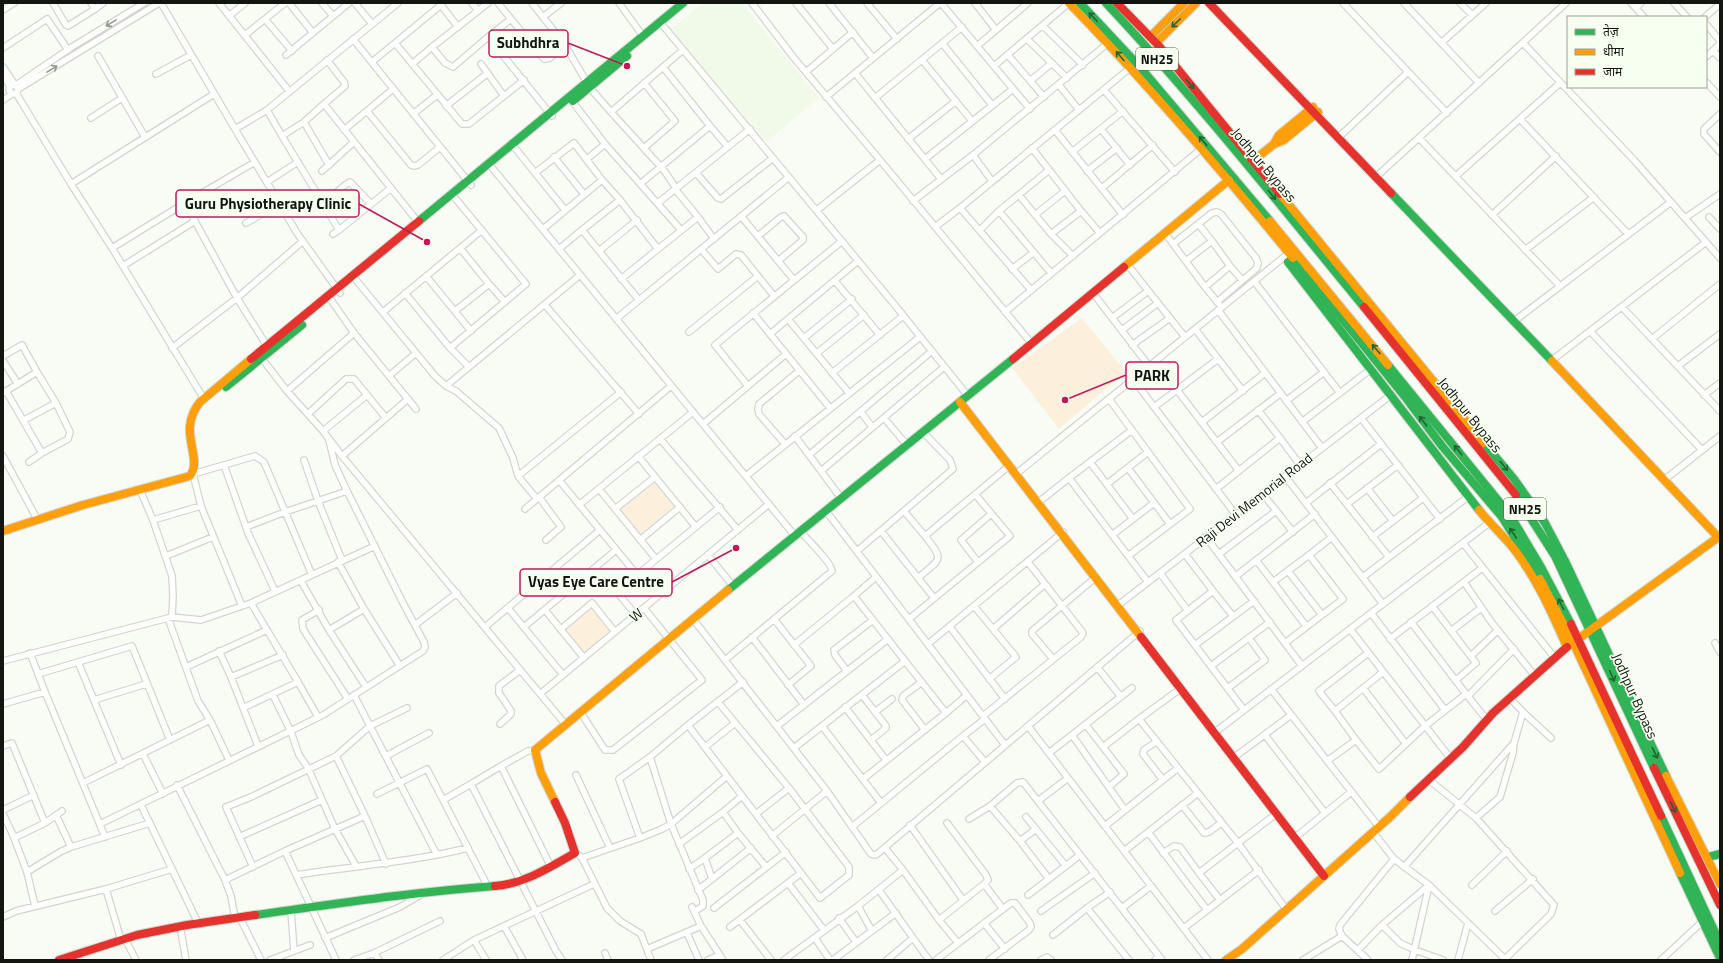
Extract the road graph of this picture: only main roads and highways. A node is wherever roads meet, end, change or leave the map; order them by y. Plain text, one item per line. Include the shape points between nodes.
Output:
1 (684, 3) edge
2 (691, 3) edge
3 (1069, 3) edge
4 (1080, 3) edge
5 (1106, 3) edge
6 (1117, 3) edge
7 (1184, 3) edge
8 (1196, 3) edge
9 (1209, 3) edge
10 (1216, 3) edge
11 (661, 24) junction
12 (1153, 40) junction
13 (588, 85) junction
14 (1314, 110) junction
15 (551, 115) junction
16 (1253, 161) junction
17 (490, 166) junction
18 (1377, 176) junction
19 (1227, 181) junction
20 (469, 183) junction
21 (338, 291) junction
22 (260, 356) junction
23 (1553, 360) junction
24 (964, 399) junction
25 (192, 414) junction
26 (1017, 474) junction
27 (3, 531) edge
28 (1063, 533) junction
29 (1719, 535) edge
30 (1118, 605) junction
31 (1593, 628) junction
32 (1138, 631) junction
33 (1573, 642) junction
34 (1216, 732) junction
35 (1720, 854) edge
36 (1708, 857) junction
37 (1717, 871) edge
38 (1325, 875) junction
39 (1720, 884) edge
40 (1720, 905) edge
41 (1720, 943) edge
42 (1242, 949) junction
43 (1720, 958) edge
44 (60, 960) edge
45 (1226, 960) edge
46 (1232, 960) edge

1 - 11 main road
2 - 11 main road
19 -> 3 main road via 1108,43
33 -> 4 main road via 1531,548 1498,500 1194,130
5 -> 31 main road, Jodhpur Bypass / NH25 via 1207,117 1511,487 1555,556
6 - 12 main road
7 - 12 main road
8 -> 12 main road
9 - 14 main road
10 - 14 main road
11 - 13 main road
11 - 13 main road via 643,36
12 -> 16 main road
13 - 15 main road
13 - 15 main road via 572,101
14 - 16 main road via 1279,135 1274,144
14 - 18 main road
14 - 18 main road via 1341,135
15 - 17 main road
15 - 17 main road via 515,148
16 -> 31 main road via 1514,478 1545,523 1565,561
17 - 20 main road
18 - 23 main road
19 - 24 main road
19 - 33 main road via 1489,523 1518,554
33 -> 19 main road via 1537,574 1502,517
20 - 21 main road via 418,222
20 - 21 main road via 455,198 356,280
21 - 22 main road via 331,300
21 - 22 main road via 267,346
22 - 25 main road
22 - 25 main road via 204,399
23 - 29 main road
23 - 29 main road via 1668,477
24 - 26 main road
24 - 26 main road
24 - 44 main road via 732,586 535,750 540,773 579,855 521,881 500,886 424,892 180,926 123,939
25 - 27 main road via 188,429 194,470 190,476 83,505
26 - 28 main road
26 - 28 main road
28 - 30 main road
28 - 30 main road
29 - 31 main road
30 - 32 main road
31 - 33 main road
31 -> 36 main road
31 -> 40 main road, Jodhpur Bypass / NH25 via 1641,741
32 - 34 main road
32 - 34 main road via 1180,689
33 - 38 main road via 1510,698 1451,759
33 - 41 main road
33 - 43 main road
34 - 38 main road
34 - 38 main road
35 - 36 main road
36 - 37 main road
37 - 39 main road
38 - 42 main road
42 - 45 main road
42 - 46 main road

